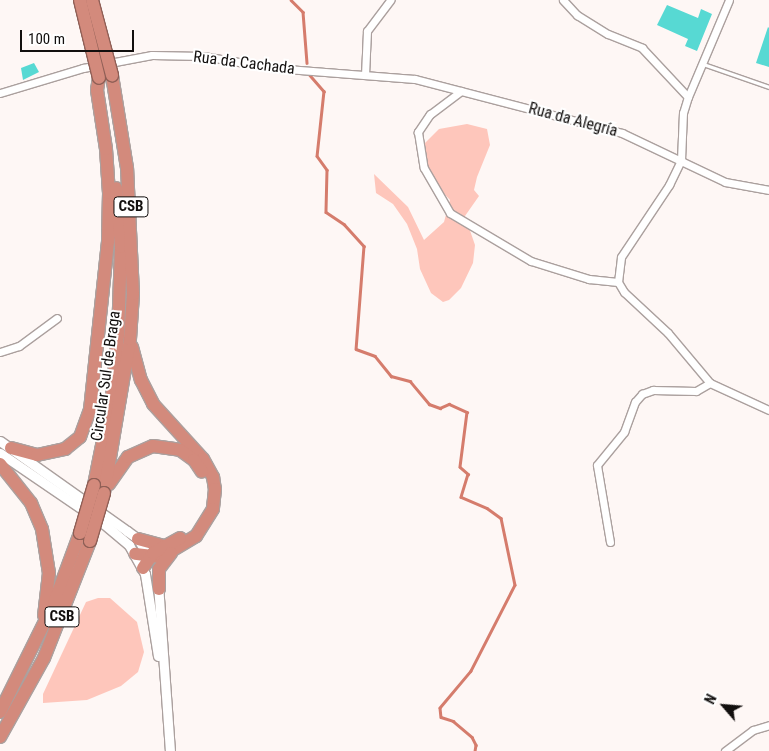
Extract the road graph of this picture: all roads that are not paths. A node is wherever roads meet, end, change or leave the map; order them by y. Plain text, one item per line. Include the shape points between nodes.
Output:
1 (80, 0) edge
2 (92, 0) edge
3 (390, 0) edge
4 (563, 0) edge
5 (729, 0) edge
6 (702, 64) junction
7 (365, 76) junction
8 (106, 77) junction
9 (769, 87) edge
10 (461, 91) junction
11 (0, 93) edge
12 (688, 97) junction
13 (681, 160) junction
14 (769, 190) edge
15 (618, 282) junction
16 (57, 318) dead end
17 (130, 339) junction
18 (0, 352) edge
19 (710, 383) junction
20 (769, 410) edge
21 (0, 441) edge
22 (5, 451) edge
23 (0, 464) edge
24 (99, 489) junction
25 (85, 537) junction
26 (138, 540) junction
27 (610, 542) dead end
28 (169, 548) junction
29 (135, 554) joint
30 (146, 562) junction
31 (159, 589) junction
32 (42, 629) junction
33 (21, 687) junction
34 (166, 705) junction
35 (0, 712) edge
36 (769, 725) edge
37 (0, 736) edge
38 (170, 751) edge
39 (725, 751) edge

1 - 8 highway, Circular Sul de Braga / CSB, bridge
2 - 8 highway, Circular Sul de Braga / CSB, bridge
3 - 7 street via 367,30
4 - 12 street via 577,15 608,34 642,48
5 - 6 street
6 - 9 lane
6 - 12 street
7 - 10 street, Rua da Cachada via 415,79
7 - 11 street, Rua da Cachada via 274,68 204,56 152,55 83,68
8 - 17 highway, Circular Sul de Braga / CSB via 124,137 131,208
8 - 22 highway via 97,90 106,149 108,241 90,410 80,437 65,449 37,455
8 - 24 highway, Circular Sul de Braga / CSB via 121,272 116,365
10 - 13 street, Rua da Alegría via 622,133
10 - 15 street via 430,114 418,132 424,168 450,213 531,261 589,279
12 - 13 street via 683,114
13 - 14 street, Rua da Alegría via 725,182
13 - 15 street via 669,185 621,257
15 - 19 street via 624,292 668,333
16 - 18 street via 19,346
17 - 24 highway, Circular Sul de Braga / CSB
17 - 28 highway via 141,380 152,404 196,449 213,477 215,499 209,519 196,536
19 - 20 street
19 - 27 street via 696,391 653,390 642,394 635,402 624,432 597,465
21 - 22 main road
22 - 26 main road
22 - 29 main road via 104,524
23 - 32 highway via 30,503 42,529 49,573
24 - 25 highway, Circular Sul de Braga / CSB, bridge
24 - 28 highway via 136,451 163,446 188,455 204,476 206,506 189,532
25 - 32 highway, Circular Sul de Braga / CSB
25 - 33 highway, Circular Sul de Braga / CSB via 55,634
26 - 28 highway
26 - 30 main road
28 - 30 highway via 161,557
28 - 31 highway via 159,569
29 - 30 highway
30 - 31 main road
30 - 34 main road
31 - 34 main road
32 - 33 highway, Circular Sul de Braga / CSB
33 - 35 highway, Circular Sul de Braga / CSB
33 - 37 highway, Circular Sul de Braga / CSB
34 - 38 main road
36 - 39 street via 753,730

